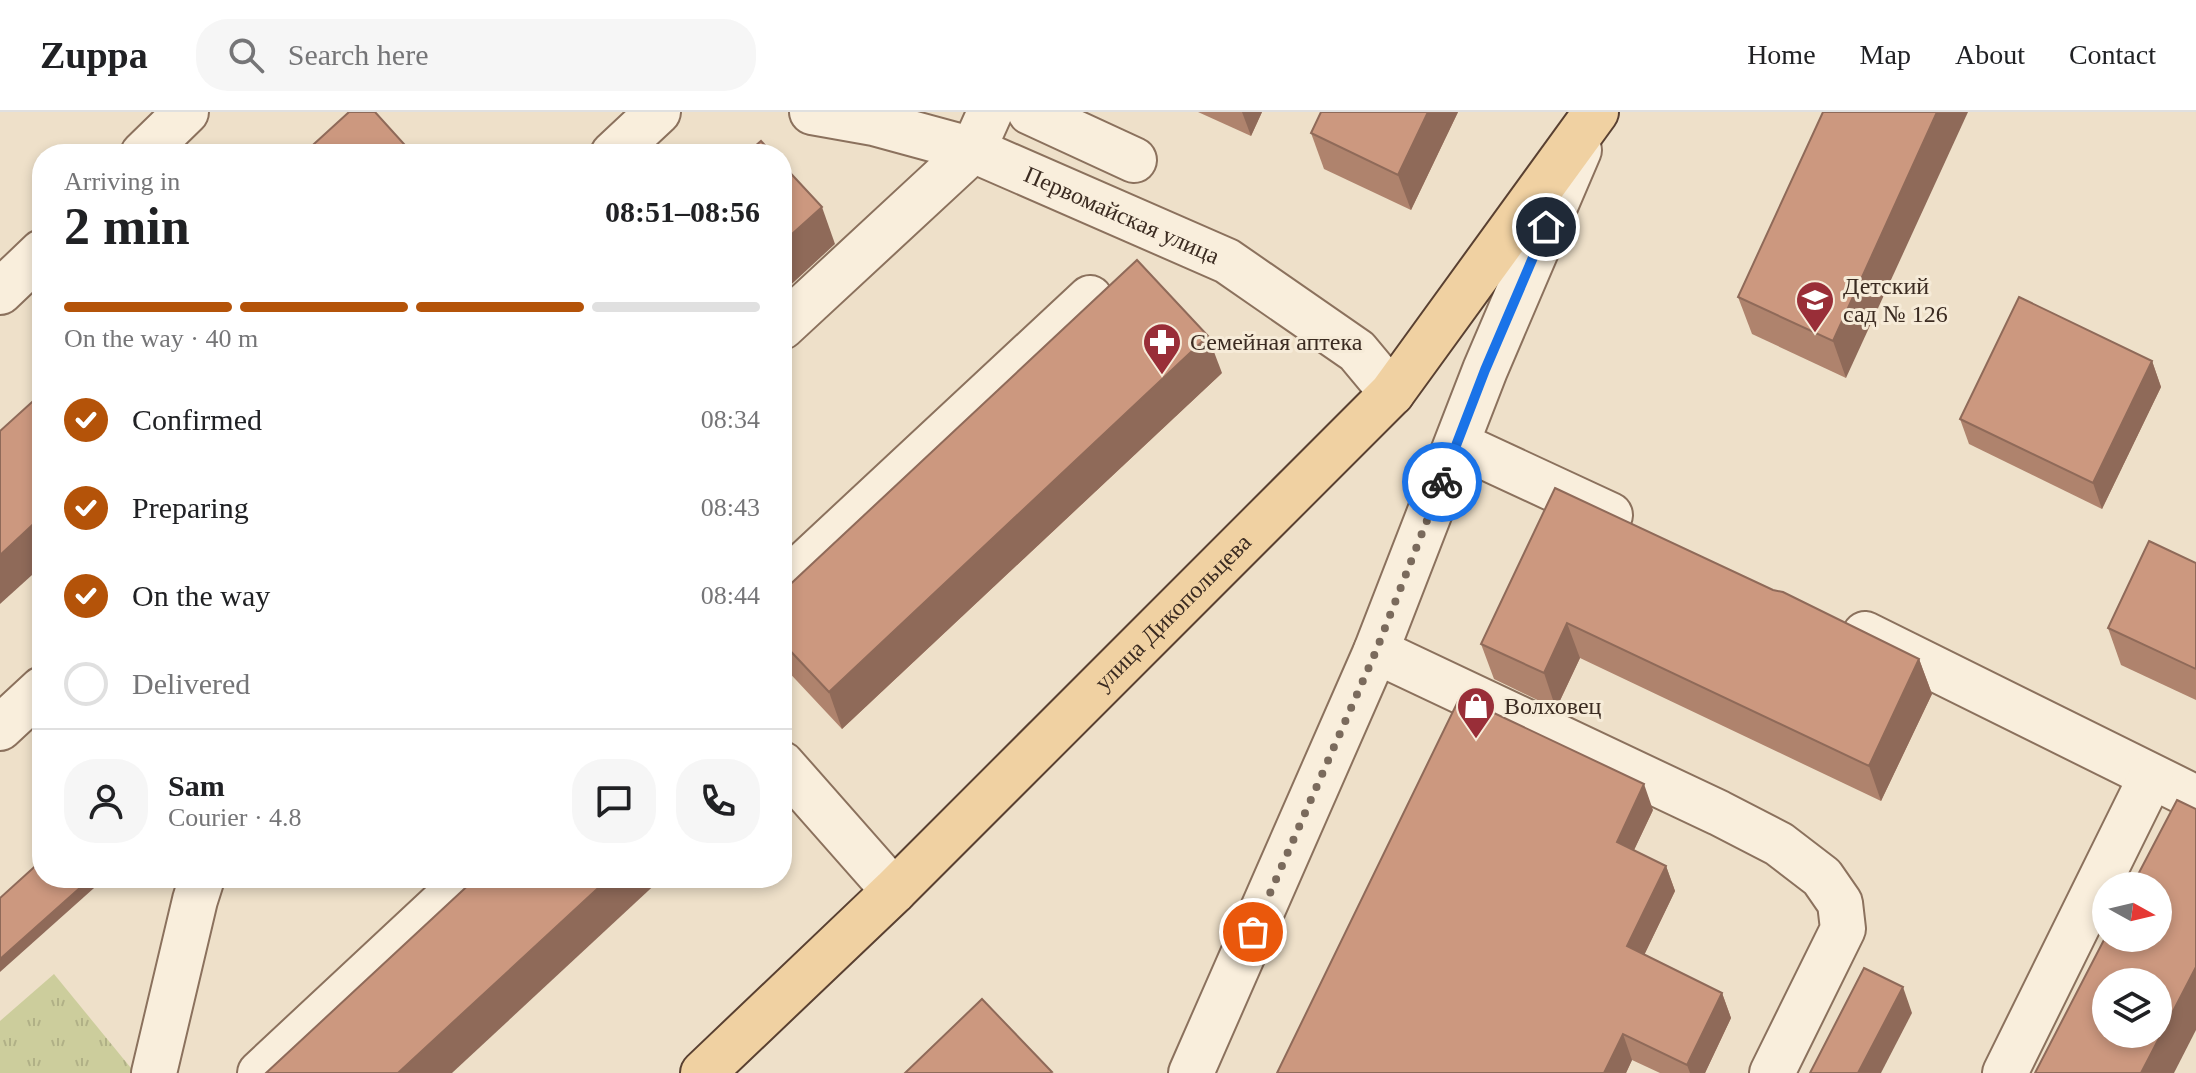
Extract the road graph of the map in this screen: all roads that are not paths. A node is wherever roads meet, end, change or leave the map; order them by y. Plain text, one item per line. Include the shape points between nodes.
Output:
1 (186, 112) edge
2 (658, 112) edge
3 (812, 112) edge
4 (1030, 112) edge
5 (1596, 112) edge
6 (981, 131) edge
7 (153, 144) edge
8 (624, 144) edge
9 (1134, 160) dead end
10 (32, 262) edge
11 (0, 292) edge
12 (1090, 298) dead end
13 (792, 317) edge
14 (1392, 393) junction
15 (1457, 444) junction
16 (1638, 529) edge
17 (792, 576) edge
18 (1857, 629) edge
19 (1376, 651) junction
20 (32, 698) edge
21 (0, 728) edge
22 (792, 775) edge
23 (2151, 777) junction
24 (2196, 798) edge
25 (199, 888) edge
26 (458, 888) edge
27 (894, 891) junction
28 (154, 1073) edge
29 (260, 1073) edge
30 (703, 1073) edge
31 (1191, 1073) edge
32 (1772, 1073) edge
33 (2005, 1073) edge

1 - 7 street
2 - 8 street
3 - 6 street, Первомайская улица via 898,129
4 - 9 street
5 - 14 main road, улица Дикопольцева
5 - 15 street
6 - 13 street
6 - 14 street, Первомайская улица via 1227,261 1357,351
10 - 11 street
12 - 17 street
14 - 27 main road, улица Дикопольцева
15 - 16 street
15 - 19 street
18 - 23 street
19 - 31 street
19 - 32 street via 1719,813 1779,844 1822,877 1840,903 1843,929
20 - 21 street
22 - 27 street
23 - 24 street
23 - 33 street
25 - 28 street
26 - 29 street
27 - 30 main road, улица Дикопольцева

